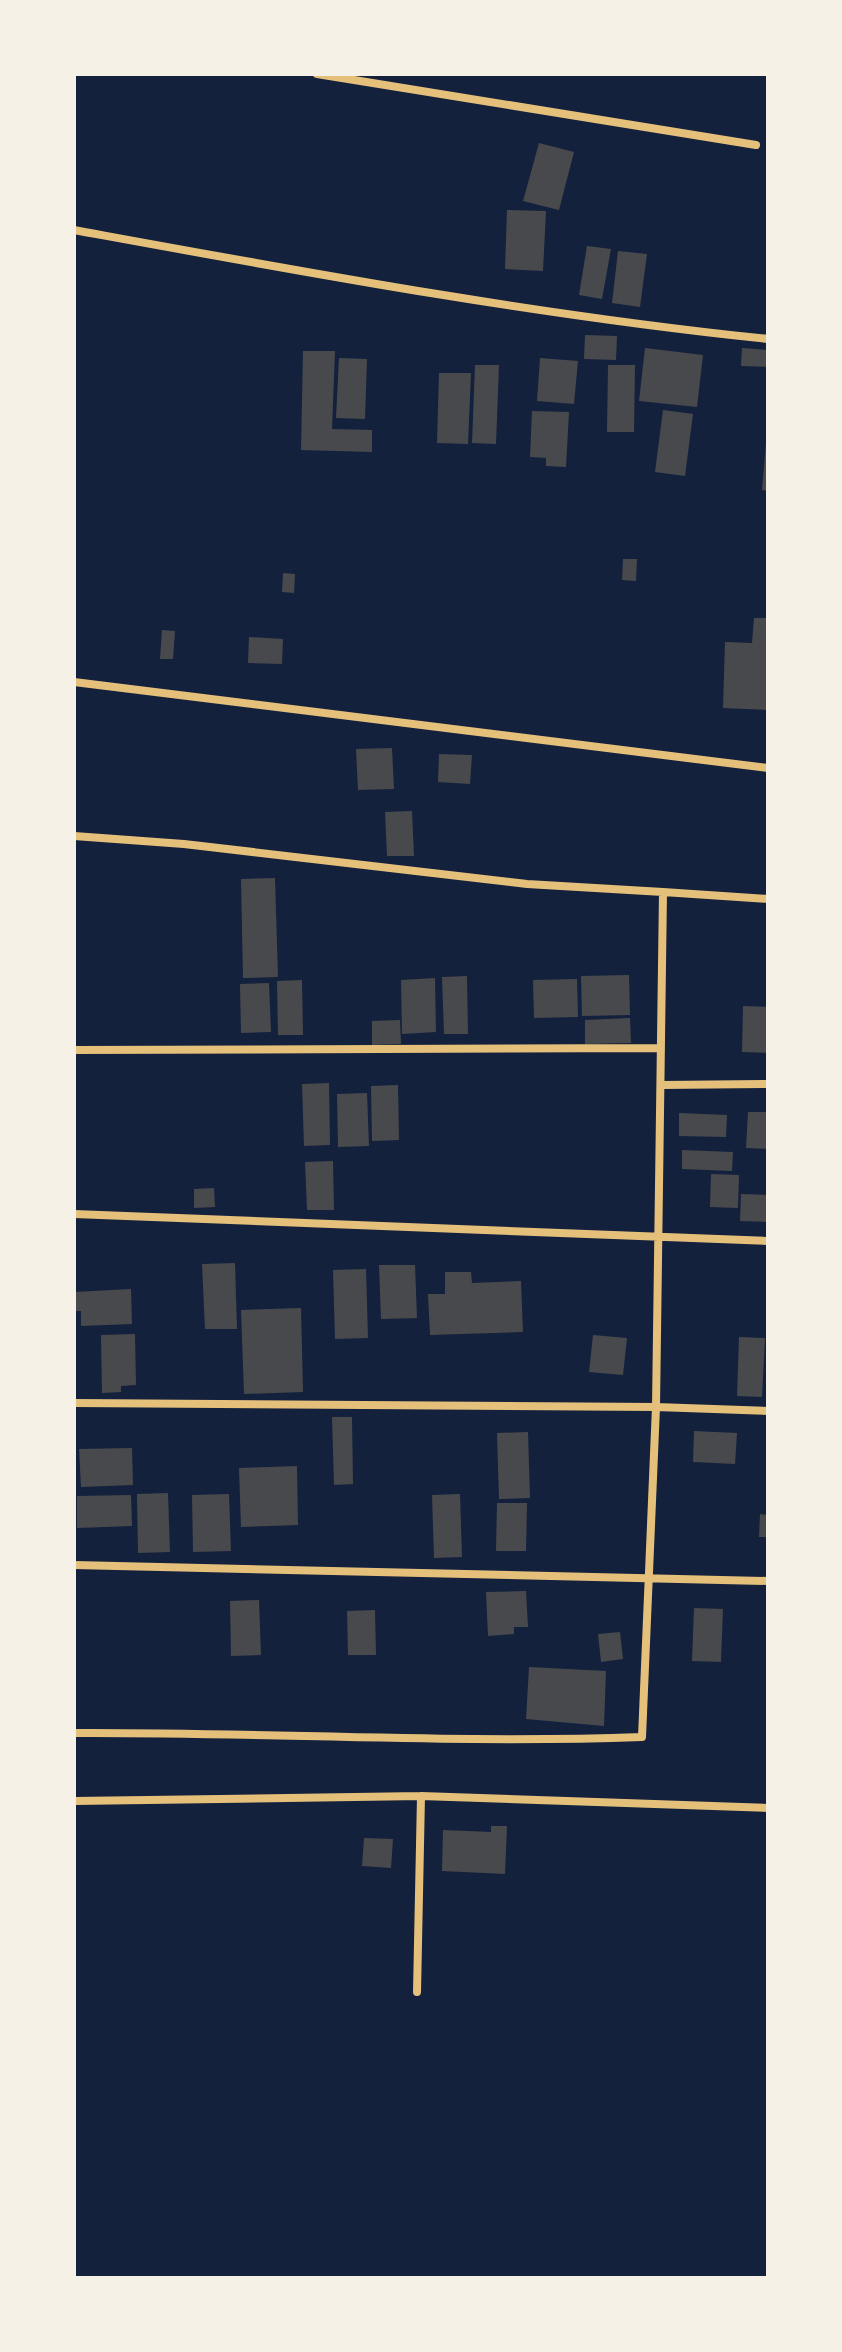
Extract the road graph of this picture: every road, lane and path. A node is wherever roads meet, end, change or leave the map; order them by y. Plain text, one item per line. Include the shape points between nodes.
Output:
1 (317, 74) edge
2 (756, 145) dead end
3 (74, 230) edge
4 (768, 339) edge
5 (74, 682) edge
6 (768, 768) edge
7 (74, 836) edge
8 (663, 892) junction
9 (768, 899) edge
10 (661, 1048) junction
11 (74, 1050) edge
12 (768, 1084) edge
13 (661, 1085) junction
14 (74, 1214) edge
15 (659, 1237) junction
16 (768, 1241) edge
17 (74, 1403) edge
18 (656, 1407) junction
19 (768, 1411) edge
20 (74, 1565) edge
21 (648, 1579) junction
22 (768, 1581) edge
23 (74, 1733) edge
24 (421, 1796) junction
25 (74, 1801) edge
26 (768, 1808) edge
27 (417, 1992) dead end

1 - 2 street
3 - 4 street via 332,277
5 - 6 street
7 - 8 street via 527,884
8 - 9 street
8 - 10 street
10 - 11 street
10 - 13 street
12 - 13 street
13 - 15 street
14 - 15 street
15 - 16 street
15 - 18 street
17 - 18 street
18 - 19 street
18 - 21 street
20 - 21 street
21 - 22 street
21 - 23 street via 642,1737
24 - 25 street
24 - 26 street
24 - 27 street

